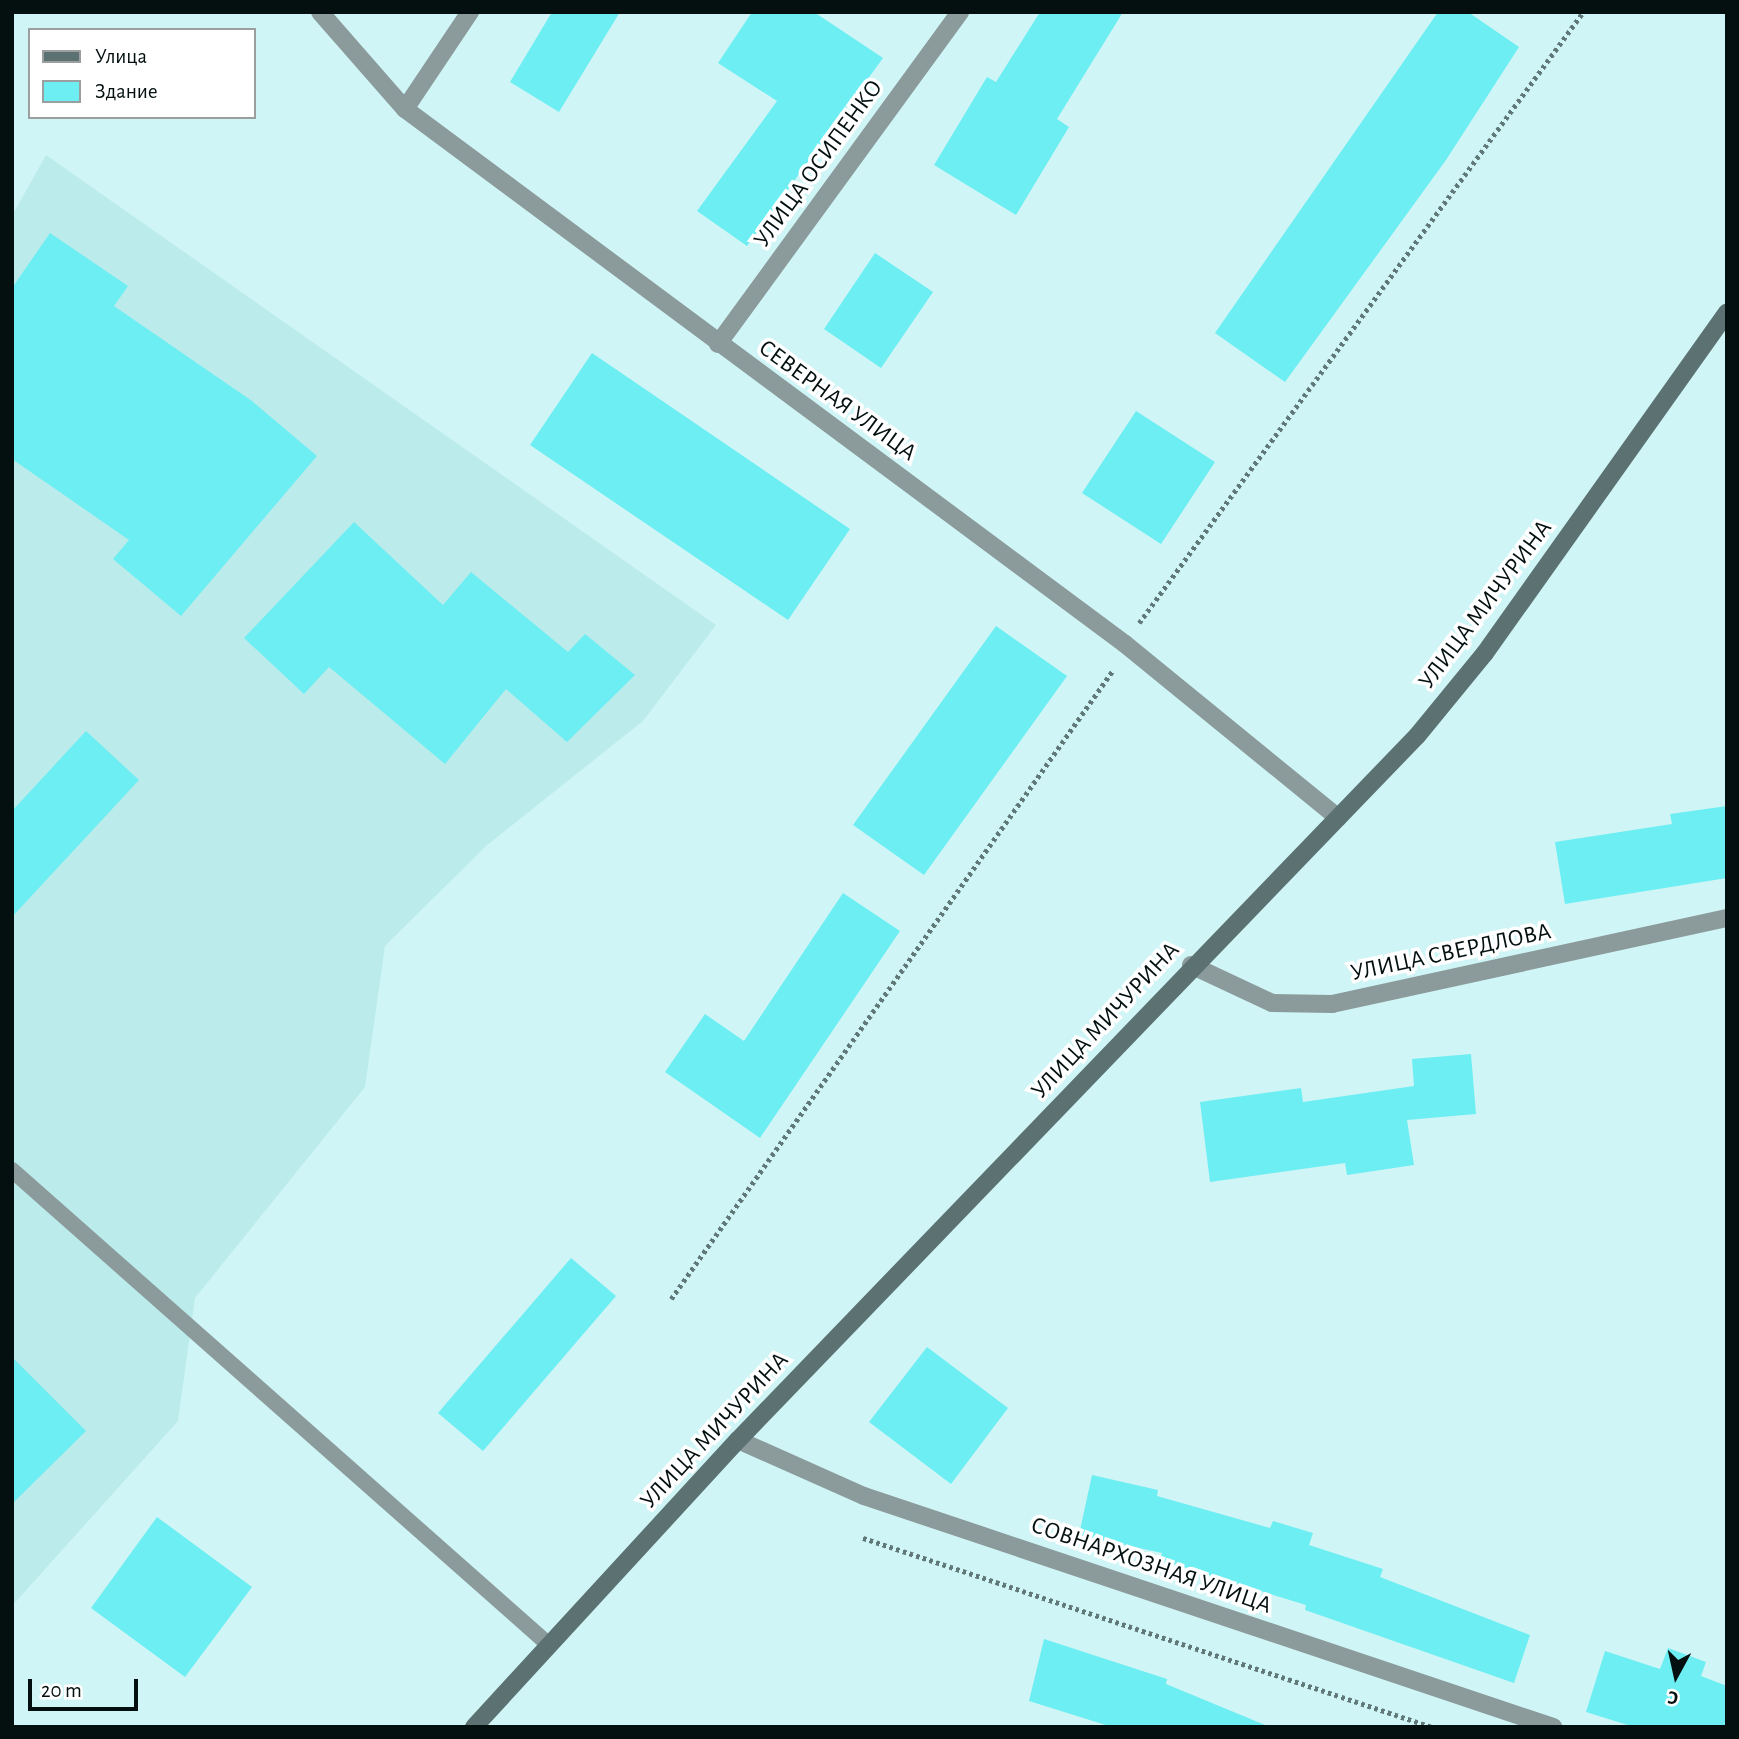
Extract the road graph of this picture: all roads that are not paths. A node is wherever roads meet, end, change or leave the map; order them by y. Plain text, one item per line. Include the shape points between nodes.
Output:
1 (320, 12) edge
2 (470, 12) edge
3 (960, 12) edge
4 (405, 109) junction
5 (1727, 312) edge
6 (718, 344) junction
7 (1338, 818) junction
8 (1727, 918) edge
9 (1191, 965) junction
10 (12, 1170) edge
11 (738, 1440) junction
12 (550, 1645) junction
13 (474, 1727) edge
14 (1553, 1727) edge

1 - 4 street, СЕВЕРНАЯ УЛИЦА
2 - 4 street
3 - 6 street, УЛИЦА ОСИПЕНКО
4 - 6 street, СЕВЕРНАЯ УЛИЦА
5 - 7 main road, УЛИЦА МИЧУРИНА via 1485,653 1417,736
6 - 7 street, СЕВЕРНАЯ УЛИЦА via 1125,643
7 - 9 main road, УЛИЦА МИЧУРИНА
8 - 9 street, УЛИЦА СВЕРДЛОВА via 1332,1004 1272,1003
9 - 11 main road, УЛИЦА МИЧУРИНА via 983,1190
10 - 12 lane
11 - 12 main road, УЛИЦА МИЧУРИНА
11 - 14 street, СОВНАРХОЗНАЯ УЛИЦА via 864,1496
12 - 13 main road, УЛИЦА МИЧУРИНА

